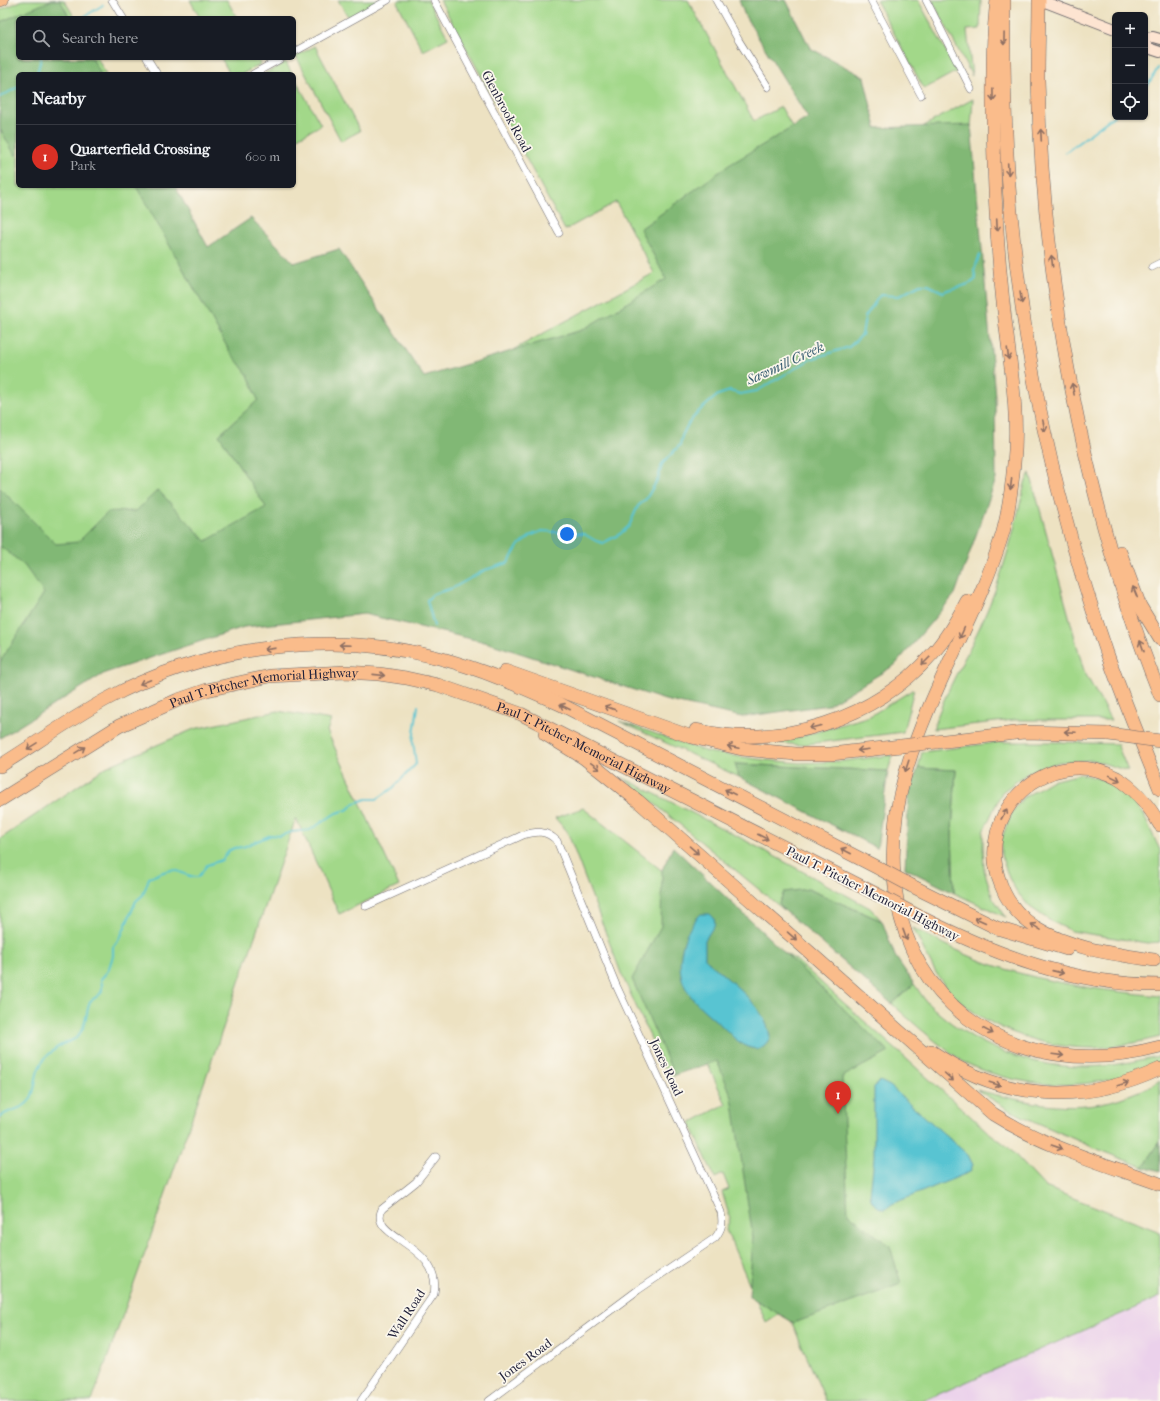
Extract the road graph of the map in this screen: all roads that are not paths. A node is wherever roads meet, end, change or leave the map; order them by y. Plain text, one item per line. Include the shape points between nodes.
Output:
1 (112, 0) edge
2 (388, 0) edge
3 (434, 0) edge
4 (716, 0) edge
5 (871, 0) edge
6 (926, 0) edge
7 (997, 0) edge
8 (1004, 0) edge
9 (1039, 0) edge
10 (122, 16) edge
11 (1112, 28) edge
12 (1148, 37) edge
13 (1160, 39) edge
14 (1148, 48) edge
15 (296, 51) edge
16 (1160, 52) edge
17 (148, 60) edge
18 (278, 60) edge
19 (156, 72) edge
20 (257, 72) edge
21 (768, 86) dead end
22 (971, 89) dead end
23 (921, 95) dead end
24 (559, 233) dead end
25 (1160, 264) edge
26 (1152, 267) dead end
27 (1086, 455) junction
28 (1003, 532) junction
29 (1160, 639) edge
30 (381, 647) junction
31 (1160, 695) edge
32 (489, 704) junction
33 (628, 714) junction
34 (1160, 741) edge
35 (0, 766) edge
36 (1160, 789) edge
37 (0, 800) edge
38 (1160, 824) edge
39 (366, 906) dead end
40 (1157, 960) edge
41 (848, 985) junction
42 (1160, 985) edge
43 (1160, 1046) edge
44 (1160, 1069) edge
45 (436, 1157) dead end
46 (1160, 1184) edge
47 (361, 1401) edge
48 (489, 1401) edge

1 - 10 street
2 - 15 street
3 - 24 street, Glenbrook Road
4 - 21 street via 738,41
5 - 23 street
6 - 22 street
7 -> 28 highway via 992,41 994,177 1001,287 1015,425 1014,460
8 -> 36 highway via 1003,78 1008,176 1019,284 1037,391 1059,490 1106,652
9 - 11 street
27 -> 9 highway via 1062,331 1048,230 1040,117
12 - 13 street
14 - 16 street
17 - 19 street
18 - 20 street
25 - 26 street
29 -> 27 highway via 1140,606
31 -> 27 highway via 1122,588
28 -> 33 highway via 953,628 932,654 896,687 850,714 805,730 756,736 706,732
28 -> 43 highway via 984,582 920,728 906,769 895,822 892,861 900,920 917,959 936,989 981,1028 1010,1043 1057,1055 1086,1057
33 -> 30 highway via 482,663 438,652
30 -> 35 highway, Paul T. Pitcher Memorial Highway via 302,645 235,654 194,664 106,700
40 -> 30 highway, Paul T. Pitcher Memorial Highway, bridge via 1088,954 1023,937 973,917 560,704 516,684 438,658
37 -> 32 highway, Paul T. Pitcher Memorial Highway via 125,723 185,697 256,679 310,672 379,674 438,685
32 -> 41 highway via 546,734 611,778
32 -> 42 highway, Paul T. Pitcher Memorial Highway, bridge via 521,714 549,727 918,916 995,952 1056,972 1119,982
34 -> 33 highway, bridge via 1109,734 1024,732 831,754 768,753 716,744
40 -> 38 highway via 1107,953 1068,942 1034,926 1010,903 1003,891 995,866 993,848 1002,815 1011,802 1039,779 1071,769 1086,769 1117,778 1142,798
39 - 48 street, Jones Road via 523,835 541,832 558,841 614,980 721,1212 723,1223 715,1238 638,1290
41 -> 44 highway via 949,1063 984,1080 1012,1088 1062,1094 1088,1092 1134,1080
41 -> 46 highway via 993,1114 1050,1145
45 - 47 street, Wall Road via 416,1182 379,1214 385,1229 409,1245 427,1262 434,1274 434,1294

